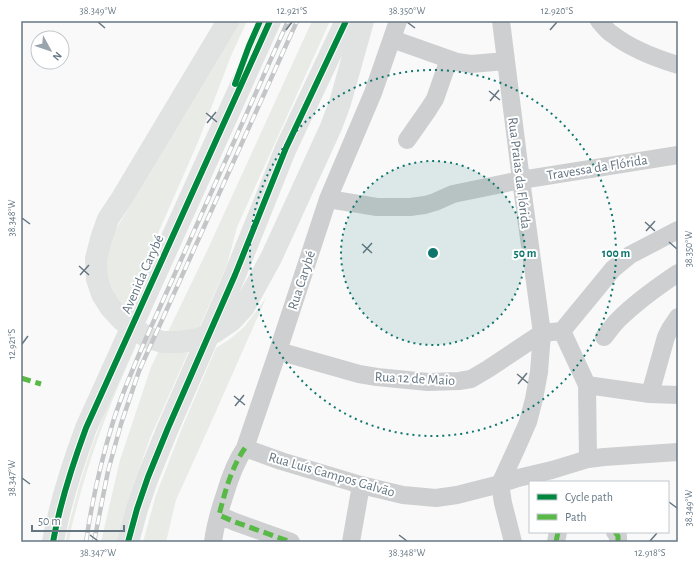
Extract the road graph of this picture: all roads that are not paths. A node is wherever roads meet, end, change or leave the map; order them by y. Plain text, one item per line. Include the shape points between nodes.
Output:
1 (228, 21) edge
2 (260, 21) edge
3 (270, 21) edge
4 (346, 21) edge
5 (362, 21) edge
6 (398, 21) edge
7 (501, 21) edge
8 (599, 21) edge
9 (392, 39) junction
10 (449, 59) junction
11 (506, 61) junction
12 (678, 65) edge
13 (234, 102) junction
14 (407, 140) dead end
15 (678, 155) edge
16 (520, 180) junction
17 (328, 199) junction
18 (678, 230) edge
19 (678, 274) edge
20 (678, 317) edge
21 (562, 331) junction
22 (542, 333) junction
23 (604, 337) dead end
24 (278, 351) junction
25 (587, 385) junction
26 (650, 394) junction
27 (678, 395) edge
28 (245, 448) junction
29 (678, 452) edge
30 (588, 459) junction
31 (500, 484) junction
32 (361, 485) junction
33 (219, 515) junction
34 (52, 542) edge
35 (128, 542) edge
36 (213, 542) edge
37 (291, 542) edge
38 (351, 542) edge
39 (513, 542) edge

1 - 5 highway via 108,219 96,259 97,279 110,307 134,329 149,338 164,342 198,339 215,332 231,321 244,307 271,258 332,127
2 - 13 highway via 234,86
3 - 13 highway, Avenida Carybé
4 - 35 highway via 286,148 244,254 168,428 137,509
6 - 9 street, Rua Carybé
7 - 11 street, Rua Praias da Flórida
8 - 12 street via 625,43 651,56
9 - 10 street
9 - 17 street, Rua Carybé
10 - 11 street via 471,64
10 - 14 street via 435,99
11 - 16 street, Rua Praias da Flórida
13 - 34 highway, Avenida Carybé via 86,428 65,487
15 - 16 street, Travessa da Flórida
16 - 17 street, Travessa da Flórida via 453,194 424,206 377,207
16 - 22 street, Rua Praias da Flórida
17 - 24 street, Rua Carybé
18 - 21 street via 630,255 613,268
19 - 23 street via 636,304
20 - 26 street via 666,336
21 - 22 street
21 - 25 street
22 - 24 street, Rua 12 de Maio via 488,369 459,381 428,382 377,377
22 - 31 street, Rua Praias da Flórida via 539,372 528,422
24 - 28 street, Rua Carybé
25 - 26 street
25 - 30 street
26 - 27 street
28 - 32 street, Rua Luís Campos Galvão via 281,462
28 - 33 street, Rua Carybé via 232,471
29 - 30 street, Rua Luís Campos Galvão
30 - 31 street, Rua Luís Campos Galvão
31 - 32 street, Rua Luís Campos Galvão via 436,498 404,495
31 - 39 street via 502,503
32 - 38 street
33 - 36 street, Rua Carybé
33 - 37 street

